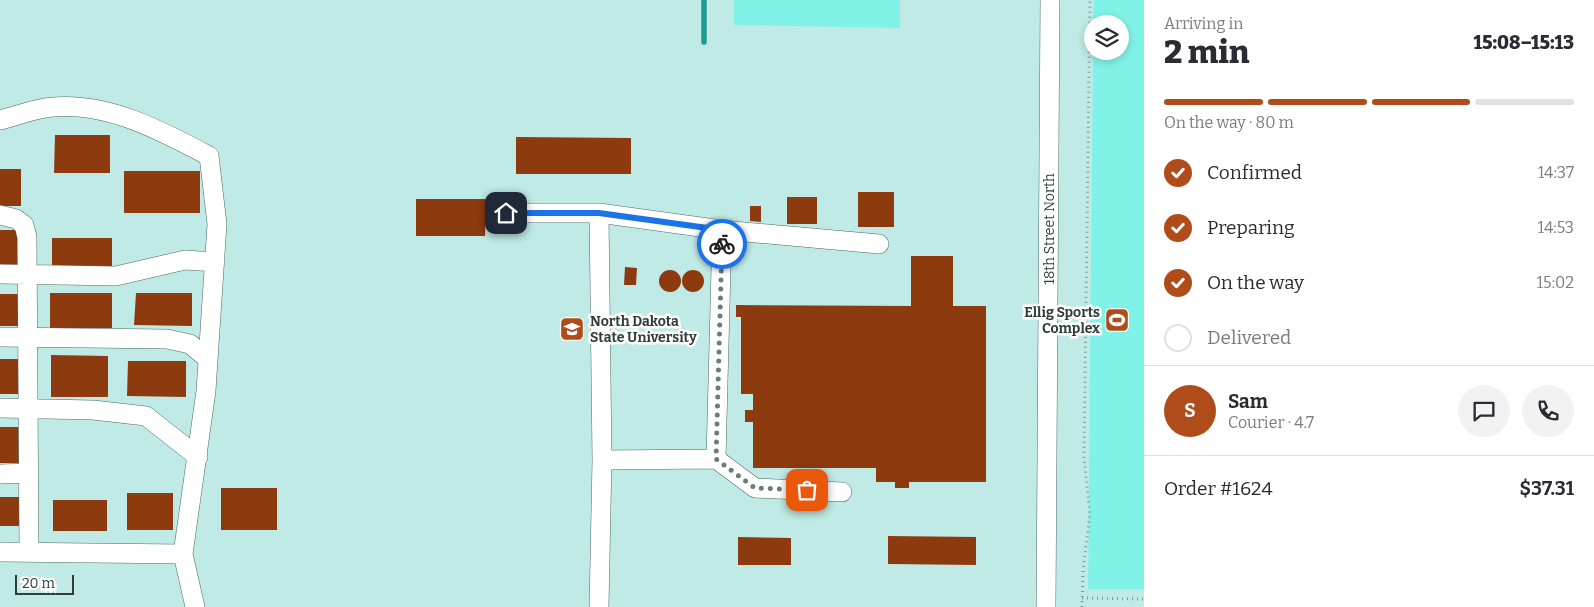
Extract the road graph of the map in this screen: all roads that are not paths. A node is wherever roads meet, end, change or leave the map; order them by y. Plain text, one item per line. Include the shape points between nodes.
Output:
1 (1050, 0) edge
2 (0, 120) edge
3 (506, 213) dead end
4 (599, 213) junction
5 (0, 215) edge
6 (722, 230) junction
7 (878, 244) dead end
8 (215, 262) junction
9 (0, 274) edge
10 (26, 275) junction
11 (0, 337) edge
12 (26, 337) junction
13 (208, 359) junction
14 (0, 408) edge
15 (27, 408) junction
16 (198, 458) junction
17 (716, 459) junction
18 (602, 460) junction
19 (28, 473) junction
20 (0, 474) edge
21 (842, 492) dead end
22 (0, 552) edge
23 (29, 552) junction
24 (183, 554) junction
25 (195, 607) edge
26 (598, 607) edge
27 (1046, 607) edge

1 - 27 street, 18th Street North
2 - 8 street via 52,107 96,108 166,134 209,156 217,224
3 - 4 street
4 - 6 street
4 - 18 street
5 - 10 street via 24,225 27,237
6 - 7 street
6 - 17 street
8 - 10 street via 185,260 116,276
8 - 13 street
9 - 10 street
10 - 12 street
11 - 12 street
12 - 13 street via 167,339 190,344
12 - 15 street
13 - 16 street
14 - 15 street
15 - 16 street via 146,416
15 - 19 street
16 - 24 street
17 - 18 street
17 - 21 street via 755,488
18 - 26 street
19 - 20 street
19 - 23 street
22 - 23 street
23 - 24 street
24 - 25 street

